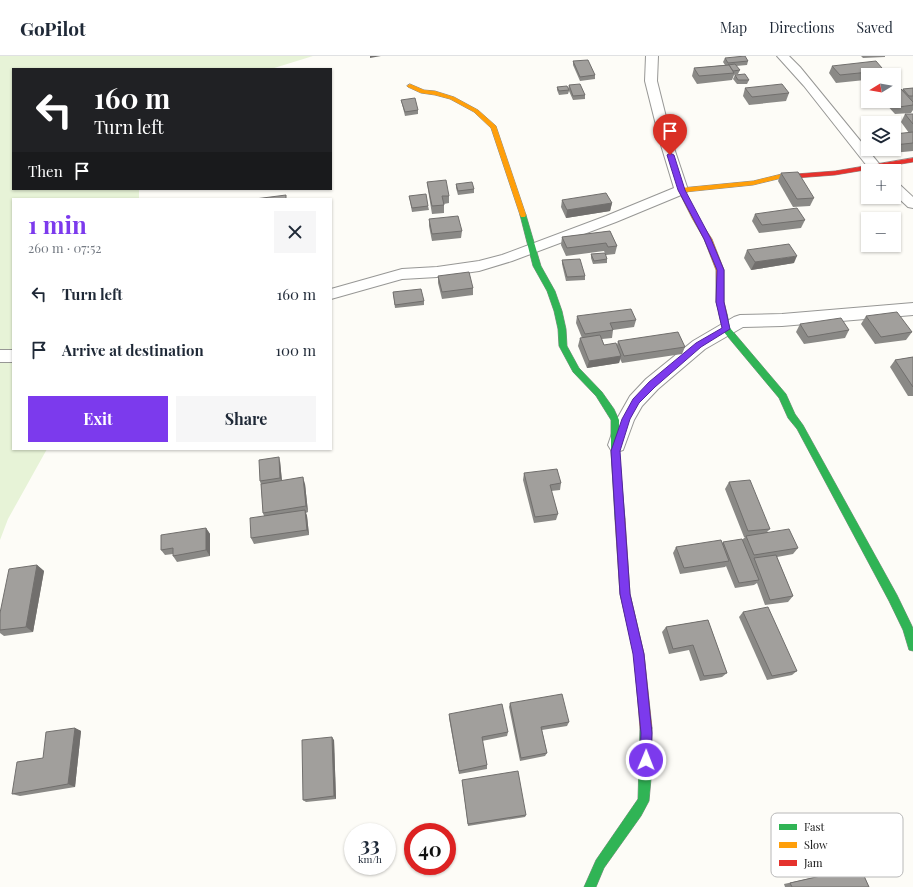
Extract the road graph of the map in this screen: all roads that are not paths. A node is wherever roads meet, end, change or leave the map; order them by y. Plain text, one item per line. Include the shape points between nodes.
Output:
1 (652, 56) edge
2 (783, 56) edge
3 (410, 86) dead end
4 (913, 160) edge
5 (872, 164) edge
6 (897, 164) edge
7 (861, 171) edge
8 (681, 190) junction
9 (901, 193) edge
10 (913, 204) edge
11 (533, 248) junction
12 (332, 294) edge
13 (913, 309) edge
14 (726, 329) junction
15 (0, 356) edge
16 (12, 356) edge
17 (615, 451) junction
18 (913, 646) edge
19 (590, 887) edge

1 - 8 street via 651,81
2 - 5 street via 802,74 830,114
3 - 11 street via 423,92 452,98 476,111 494,127
4 - 6 street
7 - 8 street via 782,176
8 - 11 street
8 - 14 street via 708,239 720,270 720,302
9 - 10 street
11 - 12 street via 479,266 402,274
11 - 17 street via 537,266 551,291 558,311 563,346 568,357 576,370 599,394 615,420
13 - 14 street via 782,320 740,320
14 - 17 street via 699,345 652,384 636,401 626,419
14 - 18 street via 783,396 791,416 893,598
15 - 16 street
17 - 19 street via 625,594 639,654 646,733 644,800 612,844

